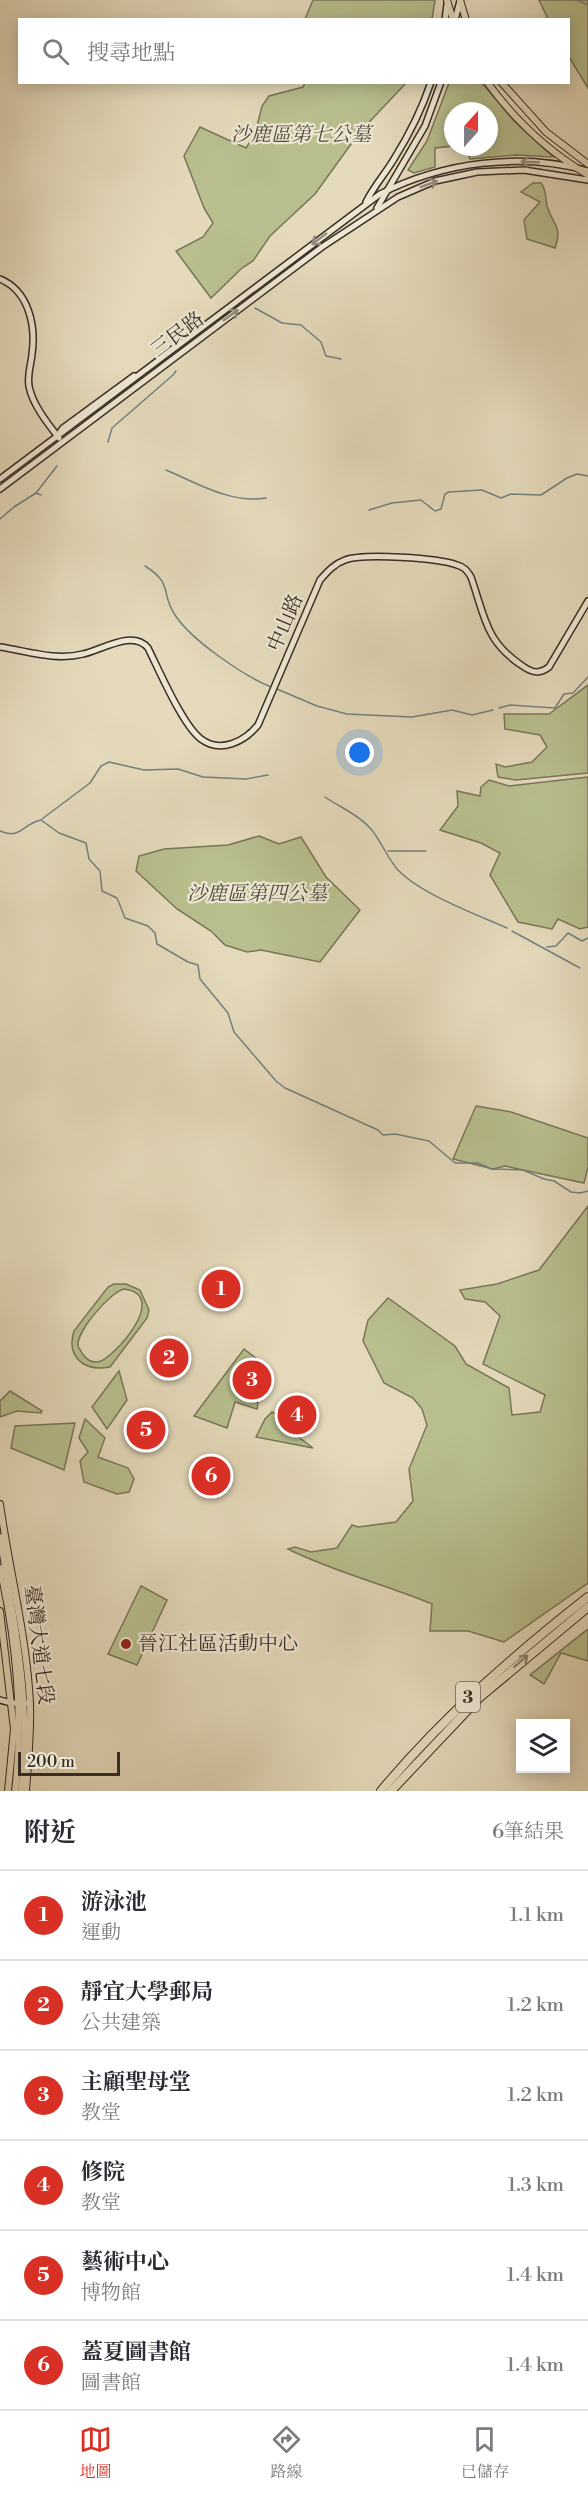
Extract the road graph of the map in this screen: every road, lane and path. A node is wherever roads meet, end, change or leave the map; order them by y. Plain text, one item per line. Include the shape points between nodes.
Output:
1 (460, 0) edge
2 (447, 1) edge
3 (445, 18) edge
4 (453, 18) edge
5 (455, 18) edge
6 (465, 18) edge
7 (430, 84) edge
8 (440, 84) edge
9 (489, 84) edge
10 (503, 84) edge
11 (588, 164) edge
12 (574, 167) junction
13 (588, 171) edge
14 (588, 177) edge
15 (387, 190) junction
16 (366, 203) junction
17 (376, 210) junction
18 (0, 279) edge
19 (190, 336) junction
20 (195, 342) junction
21 (60, 439) junction
22 (0, 479) edge
23 (0, 489) edge
24 (588, 601) edge
25 (0, 647) edge
26 (0, 1504) edge
27 (0, 1537) edge
28 (0, 1568) edge
29 (588, 1597) edge
30 (588, 1607) edge
31 (0, 1611) edge
32 (566, 1619) junction
33 (0, 1700) edge
34 (21, 1703) junction
35 (8, 1791) edge
36 (15, 1791) edge
37 (21, 1791) edge
38 (26, 1791) edge
39 (381, 1791) edge
40 (391, 1791) edge

1 - 5 street
1 - 6 main road
2 - 3 street
2 - 4 main road
7 - 16 street, 三民路 via 415,122
8 - 15 street, 三民路 via 425,126
9 - 12 main road via 530,131
10 - 11 main road via 546,132
12 - 13 street, 三民路
12 - 14 main road
12 -> 15 street, 三民路 via 531,162 483,164 439,171
17 -> 14 street, 三民路 via 435,181 477,172 524,170
15 - 16 street, 三民路
15 - 17 street, 三民路
16 -> 19 street, 三民路
20 -> 17 street, 三民路
18 - 21 street via 14,286 26,304 33,339 29,385 36,404
19 - 20 street
19 - 21 street, 三民路
20 - 21 street, 三民路
21 - 22 street, 三民路
21 - 23 street, 三民路
24 - 25 street, 中山路 via 549,667 534,672 510,658 493,640 465,569 426,559 346,560 329,569 320,580 258,725 236,744 207,743 194,732 142,642 124,640 71,657
26 - 34 main road, 臺灣大道七段 via 21,1632
27 - 34 main road, 臺灣大道七段 via 22,1677
28 - 34 main road, 臺灣大道七段
29 - 32 highway, 3
30 - 32 highway, 3
31 - 34 main road, 臺灣大道七段
32 - 39 highway, 3 via 465,1700
40 -> 32 highway, 3 via 479,1698
33 - 34 street
34 - 35 main road, 臺灣大道七段
34 - 36 main road, 臺灣大道七段
34 - 37 main road, 臺灣大道七段
34 - 38 main road, 臺灣大道七段 via 30,1743

